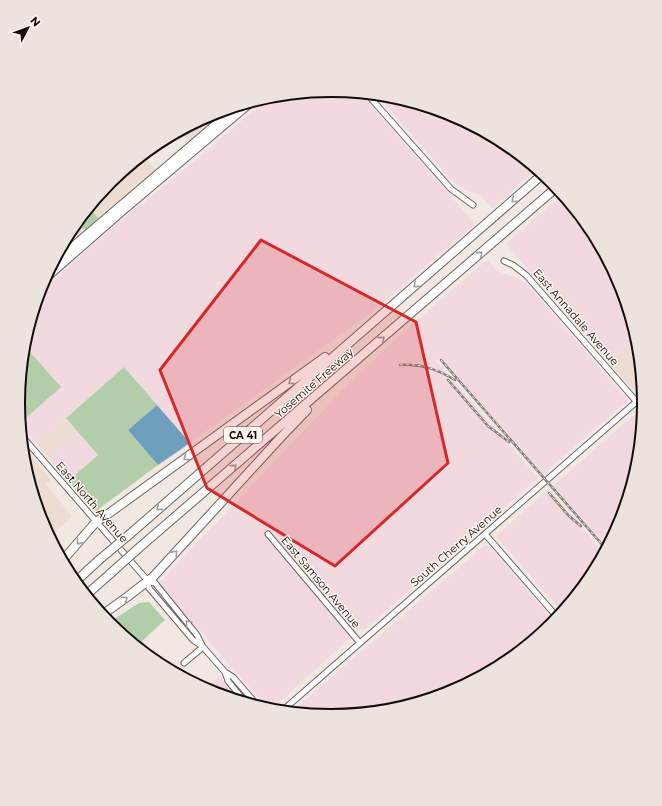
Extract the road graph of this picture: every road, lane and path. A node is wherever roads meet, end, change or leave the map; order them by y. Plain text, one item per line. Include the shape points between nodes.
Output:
1 (373, 100) edge
2 (240, 111) edge
3 (227, 115) edge
4 (539, 179) edge
5 (147, 187) junction
6 (551, 191) edge
7 (473, 205) dead end
8 (64, 254) edge
9 (504, 261) dead end
10 (57, 268) edge
11 (357, 336) junction
12 (352, 365) junction
13 (637, 402) joint
14 (28, 443) edge
15 (96, 522) junction
16 (268, 534) dead end
17 (485, 534) junction
18 (66, 556) edge
19 (80, 577) edge
20 (148, 581) junction
21 (90, 591) edge
22 (107, 611) edge
23 (553, 613) edge
24 (360, 643) junction
25 (203, 647) junction
26 (184, 663) dead end
27 (226, 672) junction
28 (239, 695) edge
29 (252, 699) edge
30 (288, 706) edge

1 - 7 street via 451,189
2 - 5 main road
3 - 5 main road
4 -> 11 highway, Yosemite Freeway / CA 41
5 - 8 main road
5 - 10 main road
12 -> 6 highway, Yosemite Freeway / CA 41
9 - 13 street, East Annadale Avenue via 526,275
11 -> 15 highway
11 -> 19 highway, Yosemite Freeway / CA 41, bridge
20 -> 12 highway via 282,436
21 -> 12 highway, Yosemite Freeway / CA 41, bridge
13 - 17 street, South Cherry Avenue
14 - 15 street, East North Avenue
15 -> 18 highway
15 - 20 street, East North Avenue
16 - 24 street, East Samson Avenue
17 - 23 street
17 - 24 street, South Cherry Avenue
22 -> 20 highway
20 - 25 street, East North Avenue via 148,588 193,640
24 - 30 street, South Cherry Avenue
25 - 26 street
25 - 27 street, East North Avenue
27 - 28 street, East North Avenue via 228,681
27 - 29 street, East North Avenue

